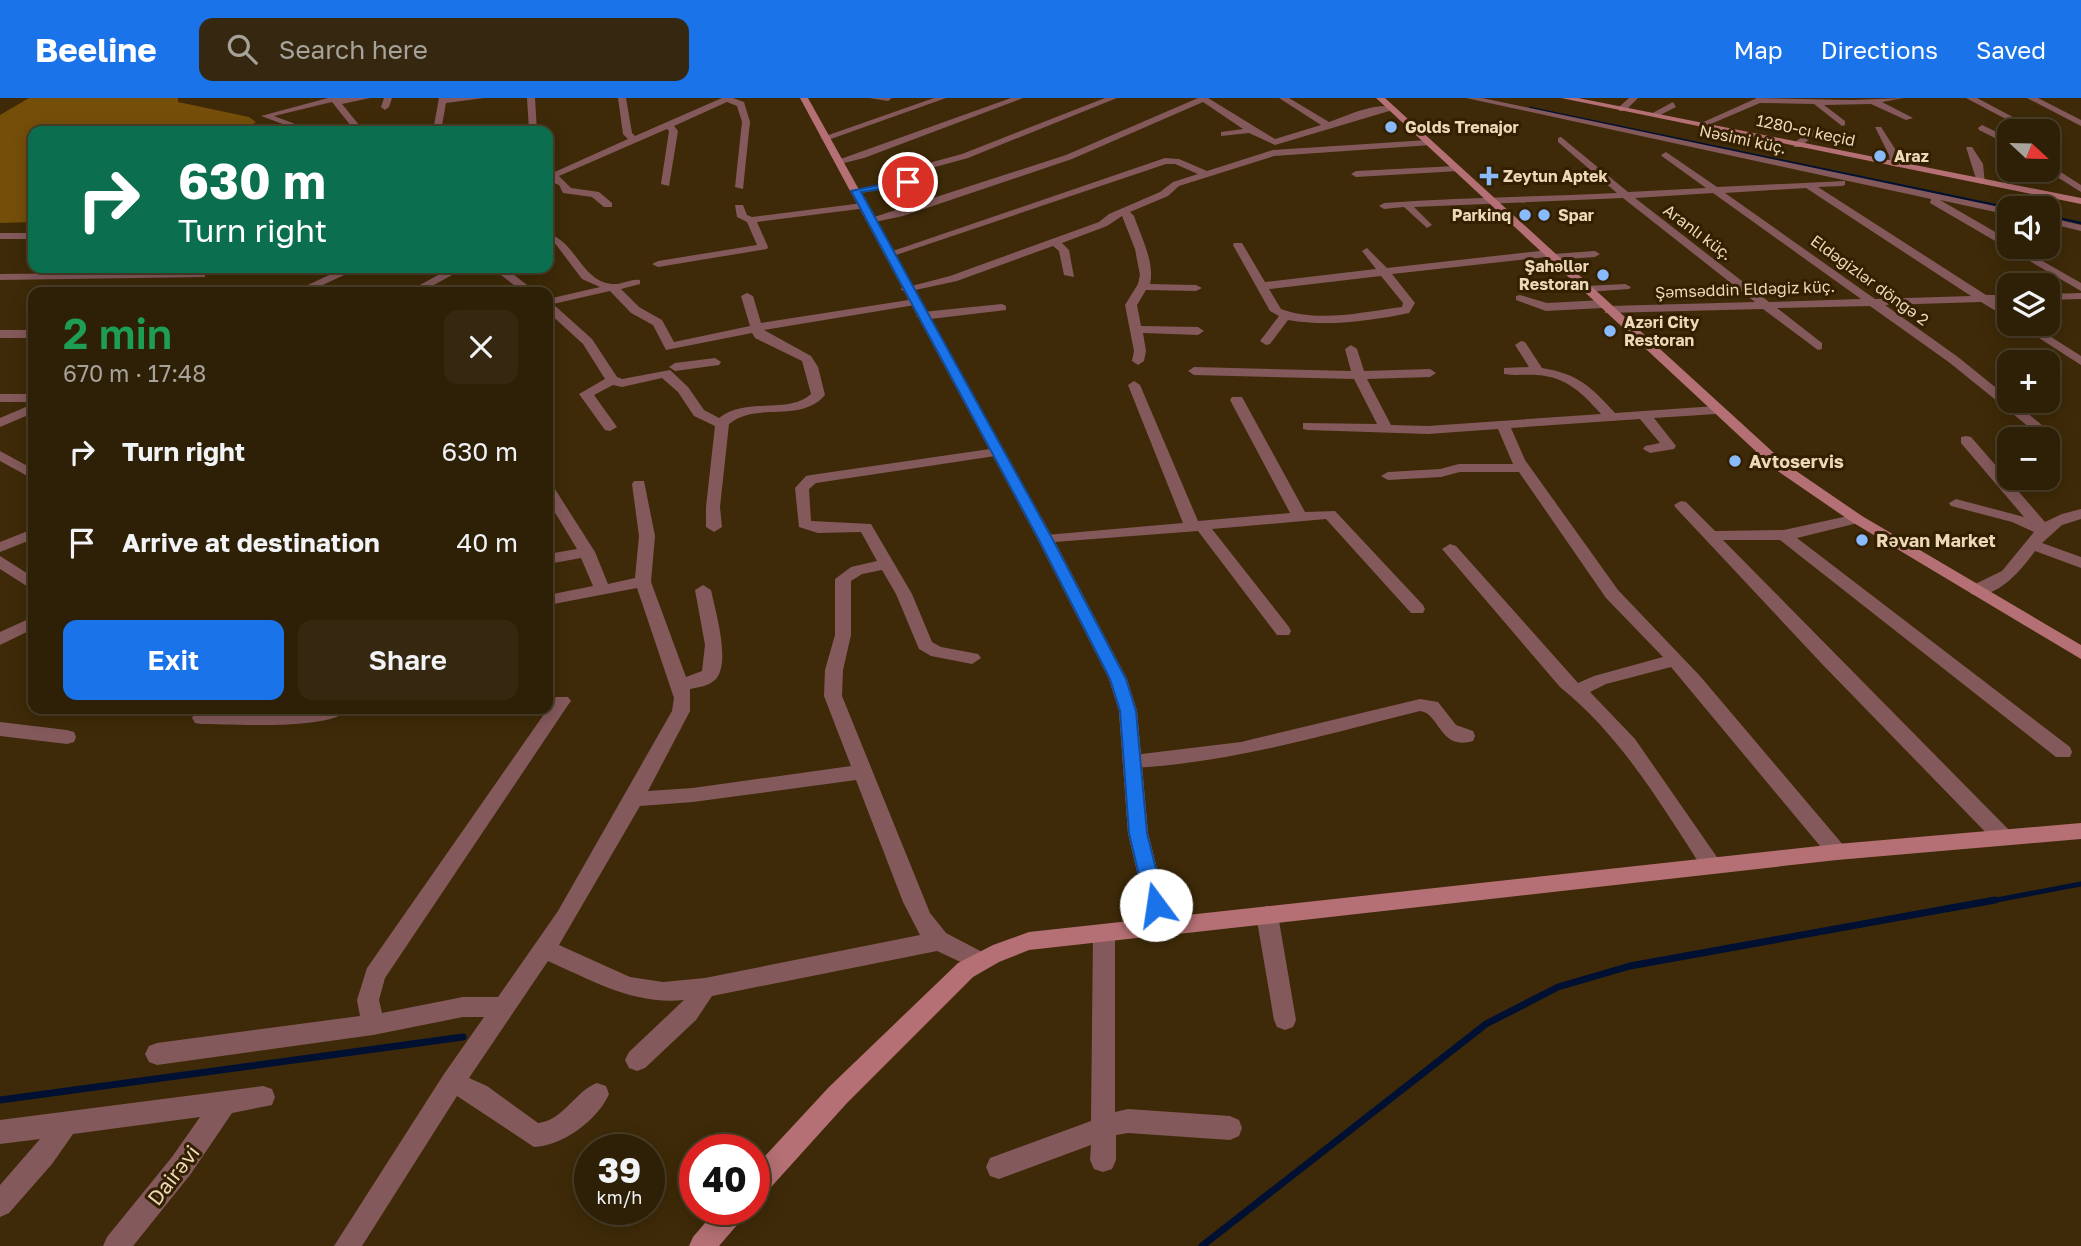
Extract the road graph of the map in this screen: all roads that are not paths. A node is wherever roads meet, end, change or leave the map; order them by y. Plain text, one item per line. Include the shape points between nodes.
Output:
1 (366, 98) edge
2 (480, 98) edge
3 (531, 98) edge
4 (622, 98) edge
5 (705, 98) edge
6 (804, 98) edge
7 (873, 98) edge
8 (888, 98) edge
9 (942, 98) edge
10 (1019, 98) edge
11 (1113, 98) edge
12 (1283, 98) edge
13 (1380, 98) edge
14 (1469, 98) edge
15 (1565, 98) edge
16 (1634, 98) edge
17 (1900, 98) edge
18 (1970, 98) edge
19 (2031, 98) edge
20 (728, 99) edge
21 (1203, 99) edge
22 (1764, 99) edge
23 (334, 100) edge
24 (442, 100) edge
25 (1874, 102) junction
26 (1817, 103) junction
27 (1673, 105) dead end
28 (714, 106) junction
29 (1622, 108) junction
30 (1392, 109) junction
31 (1653, 115) junction
32 (1909, 118) dead end
33 (2011, 119) edge
34 (1842, 123) dead end
35 (2081, 123) edge
36 (1703, 124) junction
37 (669, 125) junction
38 (292, 126) edge
39 (356, 126) edge
40 (438, 126) edge
41 (533, 126) edge
42 (1329, 126) junction
43 (1982, 128) dead end
44 (1878, 129) dead end
45 (1252, 130) junction
46 (1815, 131) dead end
47 (1224, 134) dead end
48 (1997, 136) edge
49 (825, 138) junction
50 (1561, 140) dead end
51 (634, 141) junction
52 (1428, 143) junction
53 (1797, 145) junction
54 (1969, 149) dead end
55 (1666, 155) dead end
56 (840, 161) junction
57 (1895, 165) junction
58 (1457, 169) junction
59 (1206, 174) junction
60 (1356, 174) dead end
61 (2060, 175) edge
62 (553, 176) edge
63 (553, 178) edge
64 (1856, 179) junction
65 (1982, 182) junction
66 (666, 184) dead end
67 (1808, 184) junction
68 (740, 187) dead end
69 (1716, 188) junction
70 (2081, 189) edge
71 (855, 191) junction
72 (1624, 194) junction
73 (1931, 195) junction
74 (1491, 200) junction
75 (2081, 201) edge
76 (1406, 204) junction
77 (608, 205) dead end
78 (1384, 206) dead end
79 (739, 207) dead end
80 (1997, 209) edge
81 (1122, 212) junction
82 (866, 213) junction
83 (751, 220) junction
84 (2060, 223) edge
85 (1427, 225) dead end
86 (2081, 228) edge
87 (0, 236) edge
88 (28, 236) edge
89 (553, 238) edge
90 (1997, 238) edge
91 (1055, 242) junction
92 (1238, 245) dead end
93 (763, 247) junction
94 (1367, 251) dead end
95 (888, 254) junction
96 (1595, 254) dead end
97 (1550, 255) junction
98 (2032, 259) edge
99 (767, 262) dead end
100 (658, 264) dead end
101 (1383, 271) junction
102 (343, 273) edge
103 (449, 273) edge
104 (505, 273) edge
105 (201, 275) dead end
106 (1070, 275) dead end
107 (0, 277) edge
108 (636, 282) dead end
109 (1262, 286) junction
110 (1625, 286) dead end
111 (310, 287) edge
112 (422, 287) edge
113 (523, 287) edge
114 (610, 287) junction
115 (1142, 287) junction
116 (1196, 288) dead end
117 (2081, 288) edge
118 (1586, 289) junction
119 (747, 296) dead end
120 (2081, 296) edge
121 (2060, 297) edge
122 (1520, 298) dead end
123 (1983, 298) junction
124 (1997, 298) edge
125 (1872, 301) junction
126 (914, 302) junction
127 (553, 303) edge
128 (1766, 303) junction
129 (1606, 307) junction
130 (1997, 307) edge
131 (553, 309) edge
132 (1002, 309) dead end
133 (1285, 316) junction
134 (755, 329) junction
135 (1136, 329) junction
136 (1198, 331) dead end
137 (0, 334) edge
138 (28, 334) edge
139 (2041, 336) edge
140 (1266, 341) dead end
141 (1521, 345) dead end
142 (1818, 346) dead end
143 (670, 347) junction
144 (1351, 349) dead end
145 (1138, 361) dead end
146 (715, 362) dead end
147 (2081, 362) edge
148 (670, 370) junction
149 (1194, 371) dead end
150 (1509, 371) dead end
151 (1538, 371) junction
152 (1430, 373) dead end
153 (1359, 375) junction
154 (612, 380) junction
155 (1134, 385) dead end
156 (0, 398) edge
157 (28, 398) edge
158 (1237, 400) dead end
159 (28, 410) edge
160 (1716, 410) junction
161 (1643, 414) junction
162 (1610, 416) junction
163 (0, 423) edge
164 (722, 423) junction
165 (610, 426) dead end
166 (1308, 426) dead end
167 (1503, 426) junction
168 (2038, 427) edge
169 (1385, 429) junction
170 (1966, 440) dead end
171 (1650, 449) dead end
172 (997, 452) junction
173 (0, 455) edge
174 (1524, 468) junction
175 (28, 472) edge
176 (1388, 476) dead end
177 (639, 484) dead end
178 (553, 497) edge
179 (1956, 503) dead end
180 (1681, 505) dead end
181 (2081, 514) edge
182 (1299, 515) junction
183 (1857, 519) junction
184 (1196, 525) junction
185 (714, 527) dead end
186 (2044, 530) junction
187 (1784, 535) junction
188 (28, 536) edge
189 (1709, 536) junction
190 (1046, 540) junction
191 (2031, 544) junction
192 (0, 547) edge
193 (1450, 549) dead end
194 (587, 552) junction
195 (553, 558) edge
196 (0, 561) edge
197 (2081, 563) edge
198 (887, 564) junction
199 (28, 581) edge
200 (643, 583) junction
201 (602, 590) junction
202 (703, 590) dead end
203 (1977, 590) junction
204 (553, 599) edge
205 (1417, 609) dead end
206 (28, 625) edge
207 (1283, 631) dead end
208 (0, 639) edge
209 (2081, 653) edge
210 (972, 658) dead end
211 (1675, 660) junction
212 (680, 684) junction
213 (1577, 691) junction
214 (562, 701) dead end
215 (327, 714) edge
216 (201, 718) dead end
217 (0, 729) edge
218 (1466, 736) dead end
219 (67, 737) dead end
220 (2063, 751) dead end
221 (1132, 761) junction
222 (863, 772) junction
223 (634, 799) junction
224 (2081, 831) edge
225 (2003, 837) junction
226 (1837, 852) junction
227 (1712, 866) junction
228 (1267, 915) junction
229 (1161, 929) junction
230 (1104, 933) junction
231 (939, 941) junction
232 (545, 949) junction
233 (978, 961) junction
234 (705, 988) junction
235 (504, 1007) junction
236 (1285, 1020) dead end
237 (373, 1025) junction
238 (157, 1054) dead end
239 (637, 1060) dead end
240 (452, 1082) junction
241 (597, 1094) dead end
242 (263, 1097) dead end
243 (225, 1102) junction
244 (66, 1123) junction
245 (1103, 1128) junction
246 (1230, 1128) dead end
247 (0, 1132) edge
248 (1102, 1160) dead end
249 (999, 1167) dead end
250 (770, 1169) edge
251 (0, 1203) edge
252 (720, 1225) edge
253 (116, 1246) edge
254 (346, 1246) edge
255 (702, 1246) edge

1 - 23 street
2 - 24 street
3 - 41 street
4 - 51 street via 628,134
5 - 28 street
6 - 49 street
7 - 8 street
9 - 49 street
10 - 56 street
11 - 71 street via 932,165 908,182
12 - 42 street
13 - 30 street
14 - 64 street, Nəsimi küç.
15 - 29 street, 1280-cı keçid
16 - 29 street
17 - 25 street
18 - 33 street
19 - 35 street
20 - 28 street
20 - 68 street via 741,104 746,122
21 - 45 street
21 - 82 street via 1069,158 899,214
22 - 26 street
22 - 36 street
23 - 38 street via 265,116
23 - 39 street
24 - 40 street
25 - 26 street
25 - 32 street
26 - 34 street
27 - 31 street
28 - 37 street
29 - 31 street, 1280-cı keçid
30 - 42 street
30 - 52 street
31 - 36 street, 1280-cı keçid
36 - 53 street, 1280-cı keçid
37 - 51 street
37 - 66 street via 674,131
42 - 45 street via 1280,142 1266,140
43 - 48 street
44 - 57 street
45 - 47 street
46 - 53 street
49 - 56 street
50 - 72 street, Aranlı küç.
51 - 62 street
52 - 58 street
52 - 59 street via 1280,152
53 - 57 street, 1280-cı keçid
54 - 65 street
55 - 69 street, Eldəgizlər döngə 2
56 - 71 street
57 - 65 street, 1280-cı keçid
58 - 60 street
58 - 74 street
59 - 81 street
59 - 95 street via 1165,160
61 - 70 street
63 - 77 street via 567,191 595,194
64 - 67 street
64 - 73 street, Nəsimi küç.
65 - 75 street, 1280-cı keçid
67 - 69 street
67 - 123 street
69 - 72 street
69 - 125 street, Eldəgizlər döngə 2
71 - 82 street
72 - 74 street
72 - 128 street, Aranlı küç.
73 - 80 street, Nəsimi küç.
73 - 90 street
74 - 76 street
74 - 97 street
76 - 78 street
76 - 85 street
79 - 83 street via 742,217
81 - 91 street
81 - 115 street via 1129,216 1146,273
82 - 83 street
82 - 95 street
83 - 93 street
84 - 86 street
87 - 88 street
89 - 114 street via 586,277
91 - 106 street via 1064,250
91 - 126 street via 953,279
92 - 109 street
93 - 99 street
93 - 100 street
94 - 101 street
95 - 126 street
96 - 97 street
97 - 101 street
97 - 118 street
98 - 117 street
101 - 109 street
101 - 133 street via 1409,303 1405,310 1315,320
102 - 111 street
103 - 112 street
104 - 113 street
105 - 107 street
108 - 114 street
109 - 133 street via 1276,311
110 - 118 street
114 - 127 street
114 - 143 street via 661,326
115 - 116 street
115 - 135 street via 1131,305
118 - 129 street
119 - 134 street
120 - 121 street
122 - 129 street, Şəmsəddin Eldəgiz küç. via 1546,307
123 - 124 street, Şəmsəddin Eldəgiz küç.
123 - 125 street, Şəmsəddin Eldəgiz küç.
123 - 130 street
125 - 128 street, Şəmsəddin Eldəgiz küç.
125 - 168 street, Eldəgizlər döngə 2
126 - 132 street
126 - 134 street via 825,311
126 - 172 street
128 - 129 street, Şəmsəddin Eldəgiz küç.
128 - 142 street, Aranlı küç.
129 - 160 street
131 - 154 street via 587,342
133 - 140 street
134 - 143 street
134 - 164 street via 810,362 818,395 806,405 745,411
135 - 136 street
135 - 145 street
137 - 138 street
139 - 147 street
141 - 151 street
143 - 148 street via 676,362
144 - 153 street
146 - 148 street
148 - 154 street via 622,383
148 - 164 street via 672,383 684,391 698,414
149 - 153 street
150 - 151 street
151 - 162 street via 1575,379
152 - 153 street
153 - 169 street
154 - 165 street via 586,394
155 - 184 street
156 - 157 street
158 - 182 street
159 - 163 street
160 - 161 street
160 - 183 street via 1781,467
161 - 162 street
161 - 171 street via 1669,446
162 - 167 street
164 - 185 street
166 - 169 street
167 - 169 street
167 - 174 street
170 - 186 street
172 - 190 street
172 - 198 street via 805,482 804,524 866,527
173 - 175 street
174 - 176 street via 1459,468
174 - 211 street via 1612,594
177 - 200 street via 647,536
178 - 194 street
179 - 186 street
180 - 189 street
181 - 186 street via 2050,523
182 - 184 street
182 - 205 street via 1335,517
183 - 187 street
183 - 203 street
184 - 190 street
184 - 207 street
186 - 191 street
187 - 189 street
187 - 220 street
188 - 192 street
189 - 225 street
190 - 221 street via 1118,679 1128,711
191 - 197 street
191 - 203 street via 2010,571
193 - 213 street
194 - 195 street
194 - 201 street
196 - 199 street
198 - 210 street via 925,645 937,652
198 - 222 street via 857,570 843,579 843,635 833,696
200 - 201 street
200 - 212 street
201 - 204 street
202 - 212 street via 714,645 710,674 701,681
203 - 209 street
206 - 208 street
211 - 213 street via 1600,680
211 - 226 street
212 - 223 street via 681,711
213 - 227 street via 1623,739
214 - 237 street via 375,975 368,1000
215 - 216 street
217 - 219 street
218 - 221 street via 1446,727 1429,704 1216,754
221 - 229 street via 1138,833
222 - 223 street
222 - 231 street via 914,902
223 - 232 street
224 - 225 street
225 - 226 street
226 - 227 street
227 - 228 street
228 - 229 street
228 - 236 street
229 - 230 street
230 - 233 street via 1029,941
230 - 245 street
231 - 233 street
231 - 234 street
232 - 234 street via 644,991
232 - 235 street
233 - 250 street via 918,1013
234 - 239 street via 688,1013
235 - 237 street via 463,1007
235 - 240 street
237 - 238 street
240 - 241 street via 478,1094 534,1135 543,1136
240 - 254 street
242 - 243 street
243 - 244 street
243 - 253 street, Dairəvi via 181,1166
244 - 247 street
244 - 251 street
245 - 246 street via 1128,1121
245 - 248 street
245 - 249 street
252 - 255 street

